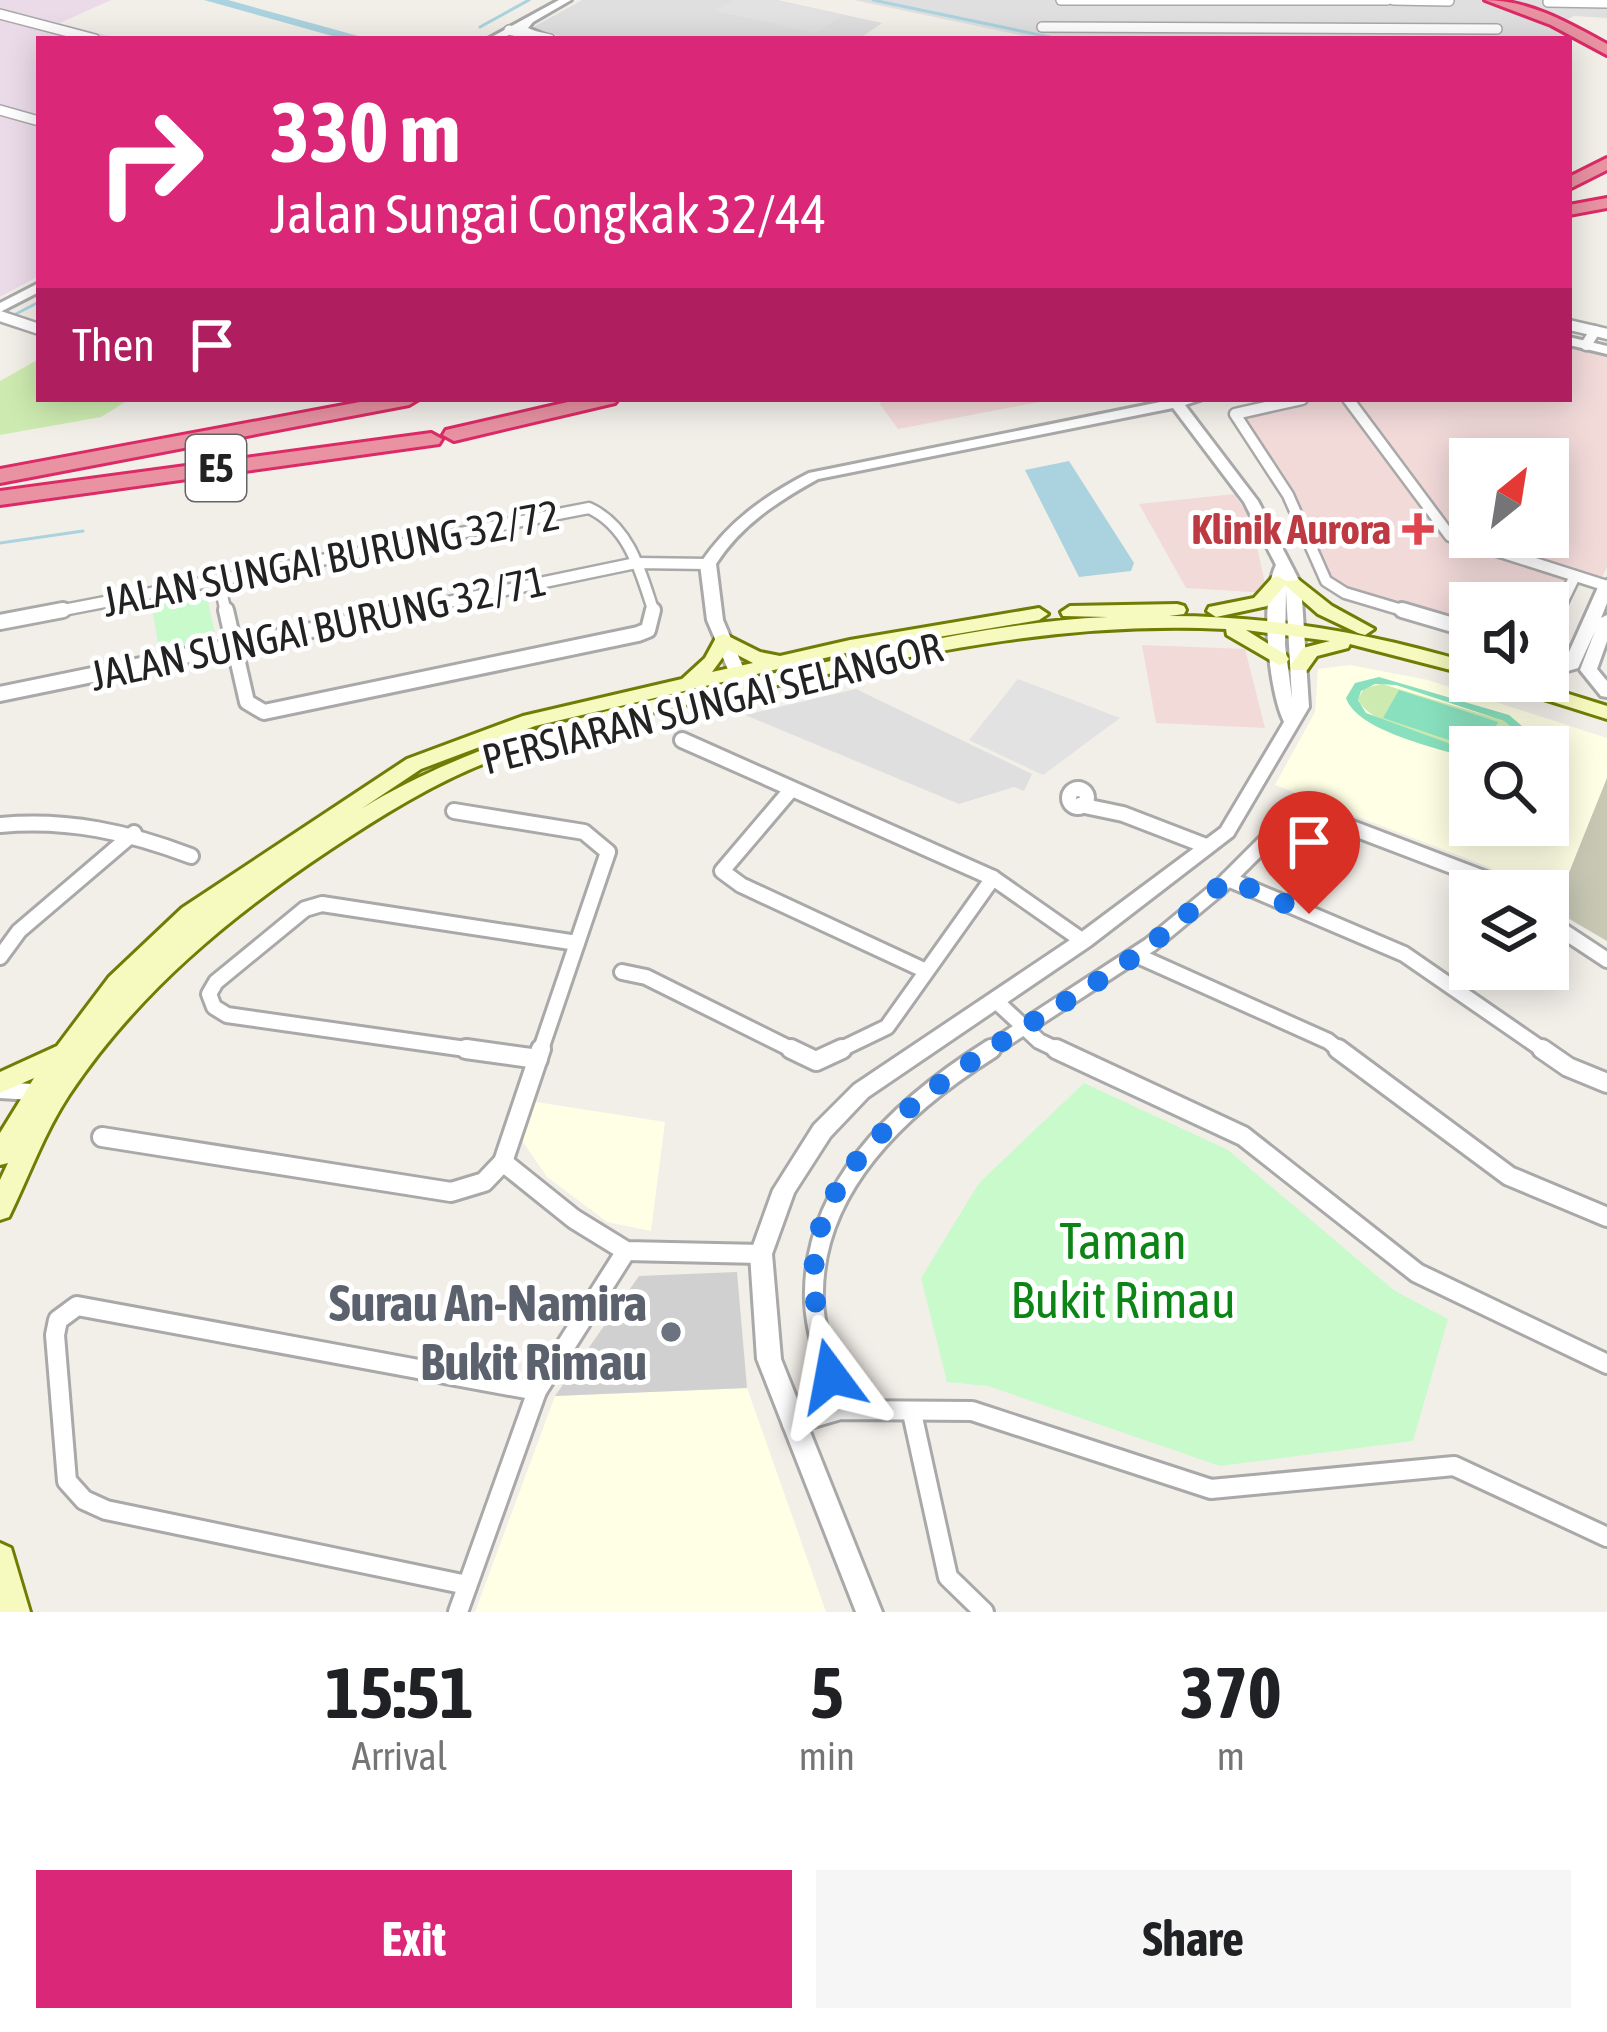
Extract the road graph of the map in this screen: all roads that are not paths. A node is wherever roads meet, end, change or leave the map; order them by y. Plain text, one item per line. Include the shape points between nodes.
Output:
1 (1061, 0) edge
2 (1094, 0) edge
3 (1372, 0) edge
4 (1390, 0) edge
5 (1492, 0) edge
6 (1508, 0) edge
7 (559, 1) edge
8 (1241, 1) edge
9 (1449, 1) edge
10 (1548, 2) edge
11 (1607, 3) edge
12 (0, 14) edge
13 (538, 14) junction
14 (1602, 24) dead end
15 (1042, 27) dead end
16 (1100, 27) junction
17 (1497, 29) dead end
18 (1388, 30) junction
19 (1253, 34) edge
20 (84, 36) edge
21 (507, 36) edge
22 (542, 36) edge
23 (1607, 50) edge
24 (0, 110) edge
25 (36, 121) edge
26 (1607, 163) edge
27 (1572, 182) edge
28 (1607, 192) edge
29 (1572, 198) edge
30 (1607, 207) edge
31 (1572, 213) edge
32 (36, 288) edge
33 (0, 312) edge
34 (36, 328) edge
35 (1596, 337) edge
36 (1607, 350) edge
37 (393, 402) edge
38 (595, 402) edge
39 (1181, 402) edge
40 (1289, 402) edge
41 (1350, 402) edge
42 (1176, 403) junction
43 (0, 476) edge
44 (0, 498) edge
45 (636, 562) junction
46 (707, 564) junction
47 (1575, 576) junction
48 (1284, 578) junction
49 (219, 581) junction
50 (1607, 585) edge
51 (1569, 588) edge
52 (1216, 618) junction
53 (1607, 620) edge
54 (0, 622) edge
55 (1449, 624) edge
56 (1288, 625) junction
57 (1362, 635) junction
58 (724, 640) junction
59 (231, 646) junction
60 (1449, 652) edge
61 (1279, 659) junction
62 (784, 662) junction
63 (1449, 662) edge
64 (1300, 666) junction
65 (1569, 666) edge
66 (741, 680) junction
67 (1569, 683) edge
68 (681, 685) junction
69 (0, 694) edge
70 (1607, 695) edge
71 (1569, 701) edge
72 (1296, 713) junction
73 (1607, 713) edge
74 (682, 740) dead end
75 (790, 790) junction
76 (1084, 800) dead end
77 (454, 811) dead end
78 (0, 825) edge
79 (134, 833) junction
80 (1206, 846) junction
81 (191, 856) dead end
82 (1461, 870) edge
83 (993, 878) junction
84 (1228, 879) junction
85 (1569, 935) edge
86 (1083, 941) junction
87 (577, 944) junction
88 (1136, 956) junction
89 (0, 957) edge
90 (1607, 960) edge
91 (924, 970) junction
92 (622, 972) dead end
93 (997, 1001) junction
94 (1022, 1028) junction
95 (65, 1052) junction
96 (538, 1059) junction
97 (1607, 1083) edge
98 (0, 1087) edge
99 (45, 1099) junction
100 (0, 1102) edge
101 (0, 1121) edge
102 (102, 1137) dead end
103 (2, 1152) edge
104 (502, 1162) junction
105 (0, 1209) edge
106 (1607, 1217) edge
107 (626, 1250) junction
108 (761, 1254) junction
109 (1607, 1364) edge
110 (537, 1391) junction
111 (840, 1410) junction
112 (912, 1413) junction
113 (792, 1424) junction
114 (1607, 1537) edge
115 (0, 1558) edge
116 (467, 1585) junction
117 (12, 1609) edge
118 (458, 1612) edge
119 (869, 1612) edge
120 (983, 1612) edge

1 - 2 street
2 - 8 street
2 - 16 street
3 - 4 street
3 - 8 street
3 - 18 street
4 - 9 street
5 - 23 highway
6 - 14 highway
7 - 13 street
8 - 19 street
10 - 11 street
12 - 20 street
13 - 21 street
13 - 22 street via 522,27
15 - 16 street
16 - 19 street
17 - 18 street
18 - 19 street
24 - 25 street
26 - 27 highway
28 - 29 highway
30 - 31 highway
32 - 33 street
33 - 34 street
35 - 36 street
37 - 43 highway, E5
38 - 44 highway, E5 via 442,437
39 - 42 street
40 - 55 street via 1235,414 1288,495 1326,581
41 - 47 street via 1450,536
42 - 46 street via 814,476 746,517
42 - 48 street via 1251,501
45 - 46 street, JALAN SUNGAI BURUNG 32/71
45 - 49 street, JALAN SUNGAI BURUNG 32/72 via 606,514 589,508
45 - 59 street, JALAN SUNGAI BURUNG 32/71
45 - 59 street via 655,616 648,630 273,712 247,702
46 - 58 street
47 - 50 street
47 - 51 street
48 - 52 main road via 1268,598
48 - 56 street
48 - 57 main road
49 - 54 street, JALAN SUNGAI BURUNG 32/72
49 - 59 street
50 - 65 street
52 - 56 main road, PERSIARAN SUNGAI SELANGOR
52 - 61 main road
52 - 62 main road, PERSIARAN SUNGAI SELANGOR via 1101,610 1017,616
52 - 66 main road, PERSIARAN SUNGAI SELANGOR via 1020,630
53 - 70 street via 1588,670
56 - 57 main road, PERSIARAN SUNGAI SELANGOR
56 - 61 street
56 - 64 street
57 - 60 main road, PERSIARAN SUNGAI SELANGOR
57 - 63 main road, PERSIARAN SUNGAI SELANGOR
57 - 64 main road via 1318,647
58 - 62 main road
58 - 66 street
58 - 68 main road via 704,671
59 - 69 street, JALAN SUNGAI BURUNG 32/71
61 - 72 street via 1283,704
62 - 66 main road, PERSIARAN SUNGAI SELANGOR
64 - 72 street
66 - 68 main road, PERSIARAN SUNGAI SELANGOR
66 - 99 main road, PERSIARAN SUNGAI SELANGOR via 450,769 353,824 209,920 107,1022
67 - 70 main road
68 - 95 main road, PERSIARAN SUNGAI SELANGOR via 530,721 414,764 190,914 117,983
71 - 73 main road
72 - 80 street via 1227,832
74 - 75 street
75 - 83 street
75 - 91 street via 722,871
76 - 80 street
77 - 87 street via 584,832 608,852
78 - 79 street via 34,820
79 - 81 street
79 - 89 street via 19,931
80 - 86 street
82 - 84 street via 1318,814 1294,813
83 - 86 street
83 - 91 street
84 - 88 street
84 - 97 street via 1404,954 1568,1067
85 - 90 street
86 - 93 street
87 - 96 street
87 - 96 street via 322,904 305,909 209,994 227,1015
88 - 94 street
88 - 106 street via 1328,1041 1509,1176
91 - 92 street via 886,1027 816,1061
93 - 94 street
93 - 108 street via 840,1110 784,1190
94 - 109 street via 1243,1136 1417,1274
94 - 111 street via 875,1138 830,1204 817,1241 814,1299
95 - 98 main road
95 - 99 main road, PERSIARAN SUNGAI SELANGOR
96 - 104 street
98 - 99 street
99 - 100 street
99 - 103 main road, PERSIARAN SUNGAI SELANGOR
99 - 105 main road, PERSIARAN SUNGAI SELANGOR
101 - 103 main road
102 - 104 street via 452,1192 484,1182
104 - 107 street
107 - 108 street
107 - 110 street
108 - 113 street via 769,1359
110 - 116 street
110 - 116 street via 76,1306 58,1320 67,1481 84,1500
111 - 112 street
111 - 113 street
112 - 114 street via 972,1411 1211,1489 1454,1466
112 - 120 street via 948,1577
113 - 119 street
115 - 117 main road
116 - 118 street

